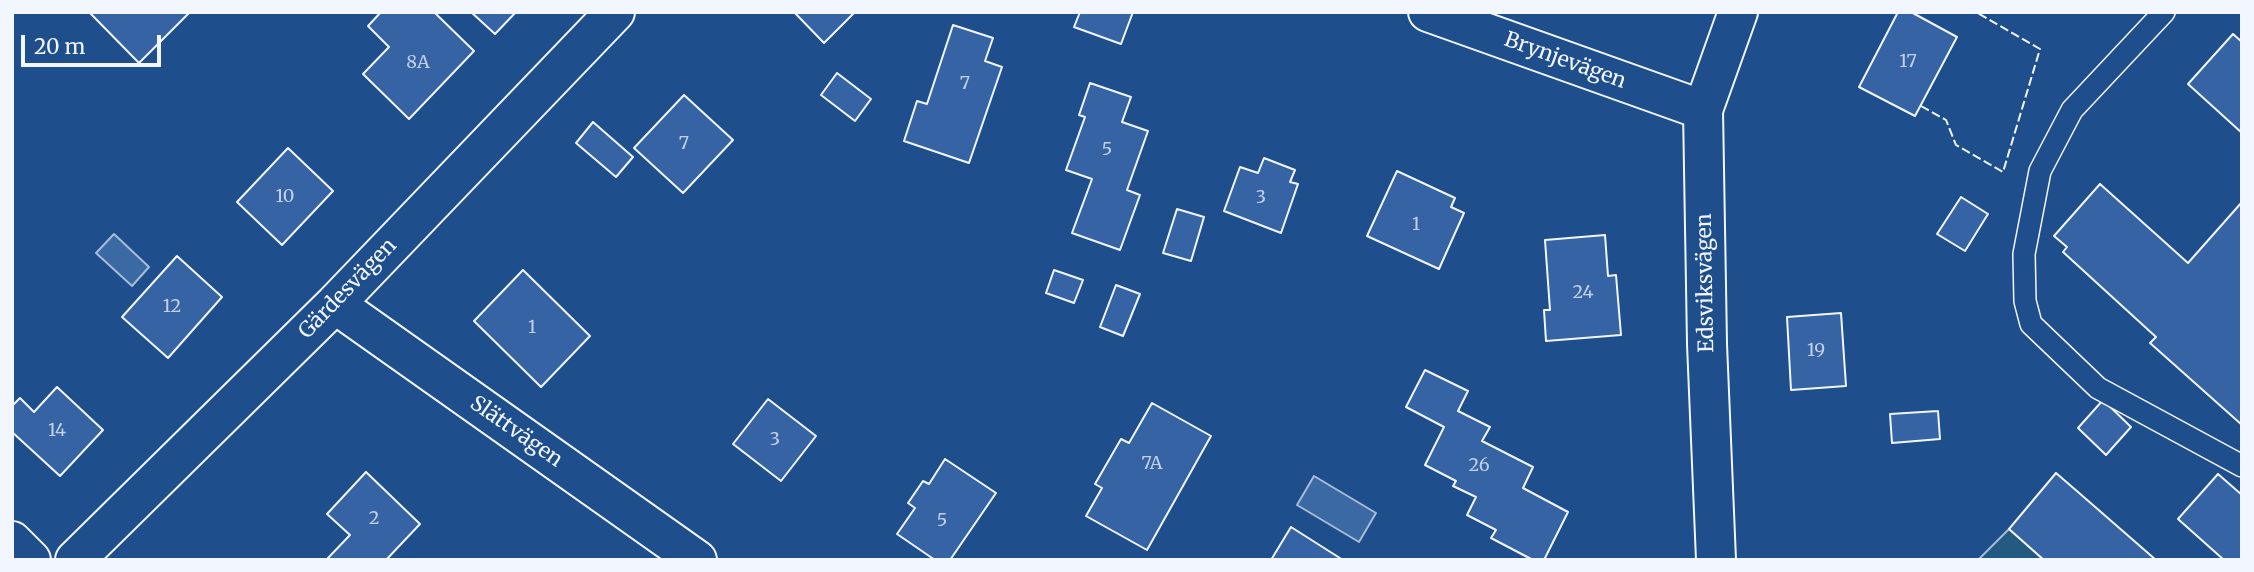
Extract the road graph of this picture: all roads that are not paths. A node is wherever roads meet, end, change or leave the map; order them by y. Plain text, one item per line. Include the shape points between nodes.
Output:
1 (615, 12) edge
2 (1428, 12) edge
3 (1738, 12) edge
4 (2164, 12) edge
5 (1703, 110) junction
6 (335, 304) junction
7 (2242, 466) edge
8 (12, 541) edge
9 (31, 560) edge
10 (75, 560) edge
11 (697, 560) edge
12 (1716, 560) edge

1 - 6 street, Gärdesvägen
2 - 5 street, Brynjevägen
3 - 5 street, Edsviksvägen
4 - 7 lane via 2072,110 2040,172 2024,254 2025,301 2031,324 2098,388
5 - 12 street, Edsviksvägen
6 - 10 street, Gärdesvägen
6 - 11 street, Slättvägen
8 - 9 street

